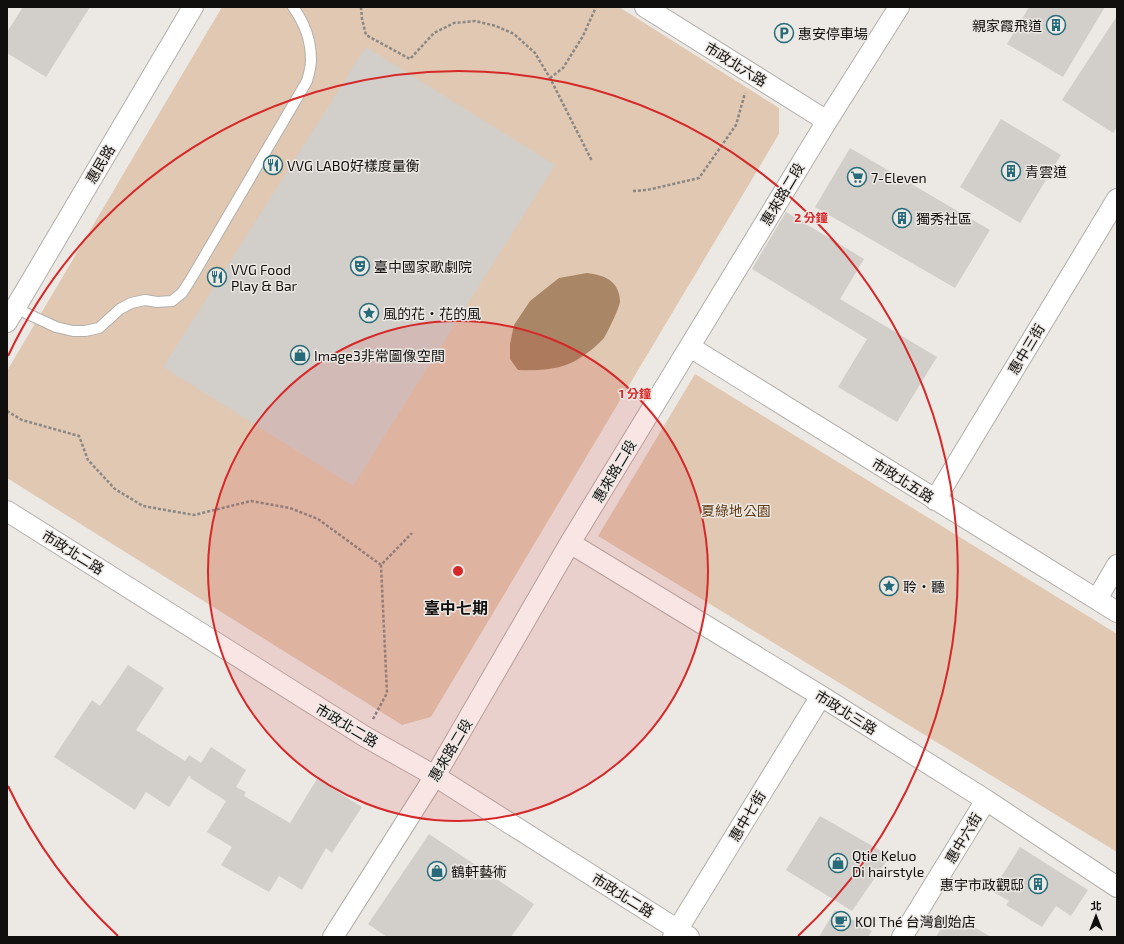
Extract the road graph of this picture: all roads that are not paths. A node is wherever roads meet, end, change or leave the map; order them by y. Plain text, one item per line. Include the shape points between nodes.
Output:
1 (193, 7) edge
2 (293, 7) edge
3 (645, 7) edge
4 (899, 7) edge
5 (827, 121) junction
6 (1117, 199) edge
7 (11, 315) edge
8 (690, 347) junction
9 (935, 500) junction
10 (7, 511) edge
11 (570, 543) junction
12 (1117, 565) edge
13 (1097, 599) junction
14 (1117, 612) edge
15 (821, 696) junction
16 (435, 776) junction
17 (986, 800) junction
18 (1117, 887) edge
19 (680, 935) edge
20 (333, 937) edge
21 (902, 937) edge

1 - 7 street, 惠民路
2 - 7 lane via 300,16 308,38 311,60 307,81 182,293 172,301 145,300 131,303 120,309 99,328 85,331 73,331
3 - 5 street, 市政北六路
4 - 5 street, 惠來路二段
5 - 8 street, 惠來路二段
6 - 9 street, 惠中三街
8 - 9 street, 市政北五路
8 - 11 street, 惠來路二段
9 - 13 street, 市政北五路
10 - 16 street, 市政北二路 via 364,736
11 - 15 street, 市政北三路
11 - 16 street, 惠來路二段
12 - 13 street
13 - 14 street, 市政北五路
15 - 17 street, 市政北三路
15 - 19 street, 惠中七街
16 - 19 street, 市政北二路
16 - 20 street, 惠來路二段
17 - 18 street, 市政北三路
17 - 21 street, 惠中六街

